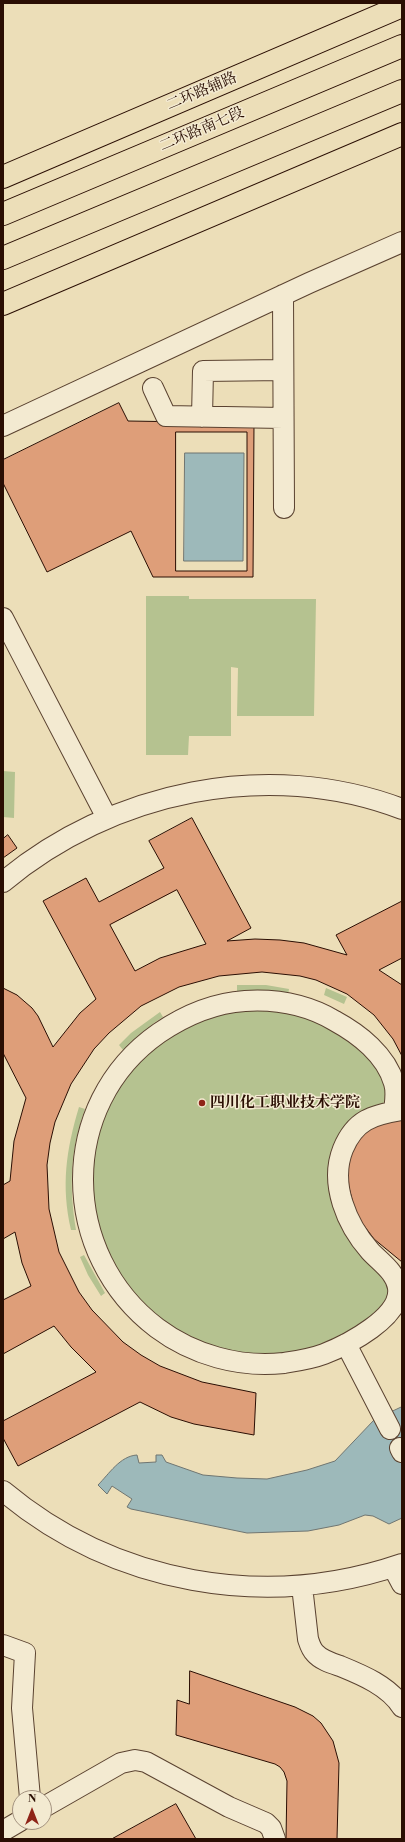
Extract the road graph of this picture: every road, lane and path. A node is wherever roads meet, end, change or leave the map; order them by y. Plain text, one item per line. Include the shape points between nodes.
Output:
1 (402, 6) edge
2 (402, 46) edge
3 (402, 91) edge
4 (402, 134) edge
5 (3, 177) edge
6 (3, 214) edge
7 (402, 242) edge
8 (3, 258) edge
9 (283, 295) junction
10 (3, 304) edge
11 (283, 370) junction
12 (153, 388) dead end
13 (202, 417) junction
14 (283, 418) junction
15 (3, 426) edge
16 (284, 508) dead end
17 (3, 618) edge
18 (402, 809) edge
19 (107, 818) junction
20 (3, 882) edge
21 (398, 1111) edge
22 (400, 1295) edge
23 (346, 1344) junction
24 (390, 1429) dead end
25 (3, 1491) edge
26 (399, 1571) edge
27 (302, 1586) junction
28 (3, 1645) edge
29 (402, 1707) edge
30 (29, 1790) edge
31 (52, 1802) edge
32 (12, 1825) edge
33 (3, 1830) edge
34 (275, 1839) edge

1 - 5 main road, 二环路辅路
2 - 6 main road, 二环路南七段
3 - 8 main road
4 - 10 main road
7 - 9 street
9 - 11 street
9 - 15 street
11 - 13 street via 203,371
11 - 14 street
12 - 13 street via 166,416
13 - 14 street
14 - 16 street
17 - 19 street
18 - 19 street via 368,798 309,787 249,785 176,796 133,807
19 - 20 street via 52,846
21 - 22 street via 379,1114 352,1130 340,1156 338,1180 346,1213 355,1230 368,1249 394,1276
21 - 23 street via 394,1081 388,1069 377,1053 347,1028 330,1018 292,1005 240,1002 222,1004 184,1018 141,1047 112,1082 96,1111 88,1136 82,1174 85,1214 90,1234 107,1272 131,1306 146,1320 194,1349 240,1362 303,1360
22 - 23 street via 385,1316
23 - 24 street
25 - 27 street via 67,1536 94,1550 149,1570 178,1578 237,1587
26 - 27 street
27 - 29 street via 310,1647 325,1660 377,1684
28 - 30 street via 25,1652 22,1708
31 - 34 street via 121,1763 136,1760 146,1762 229,1808 266,1823
32 - 33 street

